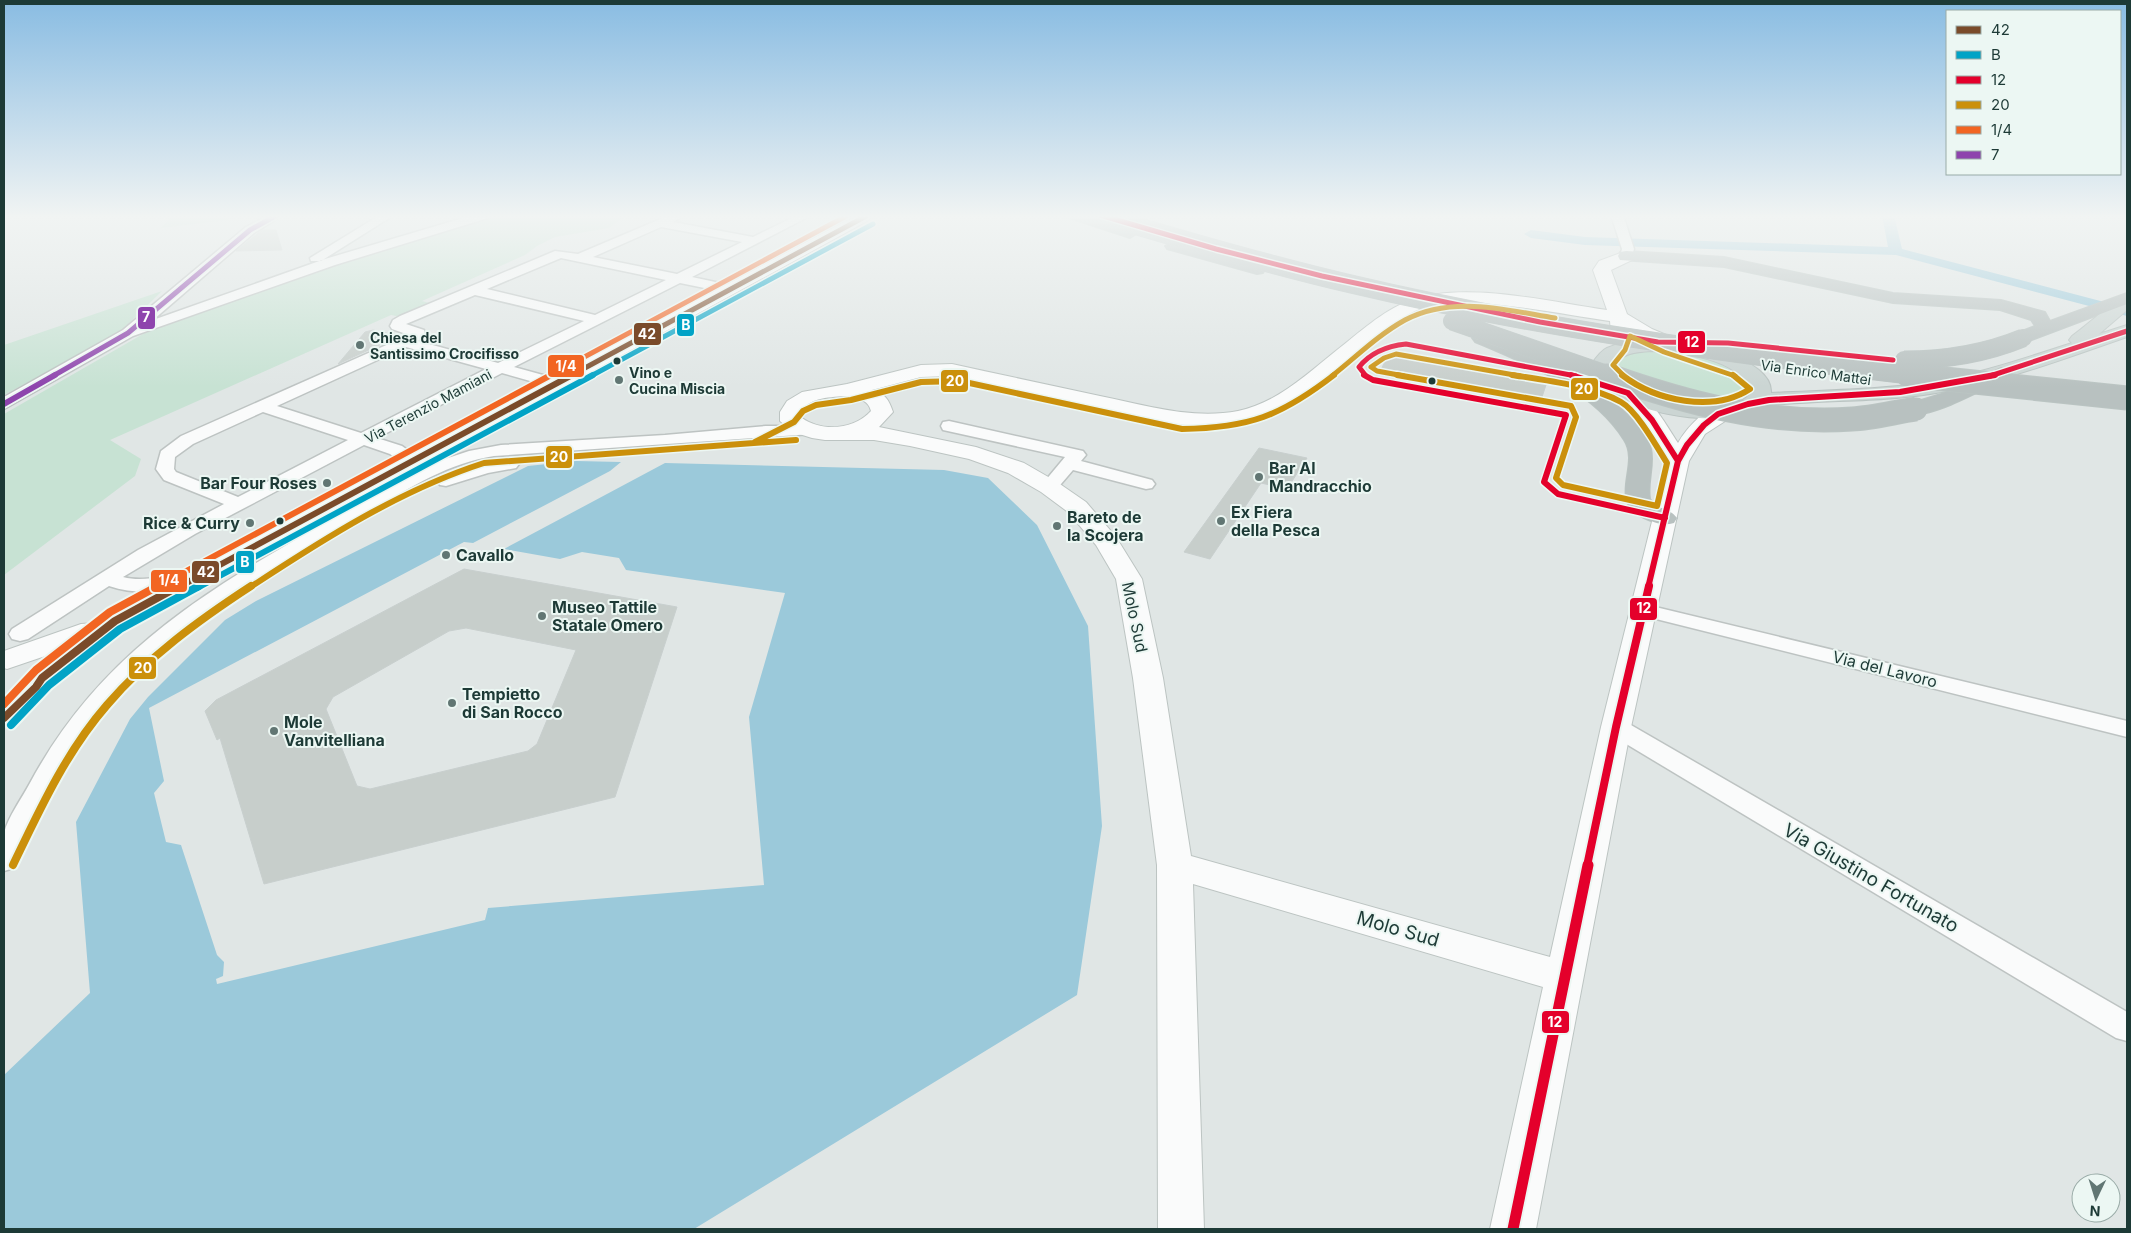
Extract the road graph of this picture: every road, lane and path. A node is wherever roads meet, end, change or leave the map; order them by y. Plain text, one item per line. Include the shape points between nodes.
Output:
1 (200, 273) edge
2 (293, 273) edge
3 (300, 273) edge
4 (515, 273) edge
5 (649, 273) edge
6 (692, 273) edge
7 (760, 273) edge
8 (1271, 273) edge
9 (1310, 273) edge
10 (1603, 273) edge
11 (1773, 273) edge
12 (286, 277) junction
13 (680, 279) junction
14 (1301, 280) junction
15 (729, 289) junction
16 (473, 290) junction
17 (2127, 299) edge
18 (599, 320) junction
19 (2046, 328) junction
20 (2127, 331) edge
21 (128, 333) junction
22 (1618, 335) junction
23 (404, 342) junction
24 (1658, 342) junction
25 (1681, 348) junction
26 (2058, 353) junction
27 (1728, 361) junction
28 (500, 368) junction
29 (2001, 373) junction
30 (904, 375) junction
31 (554, 383) junction
32 (847, 390) junction
33 (1628, 393) junction
34 (1867, 395) junction
35 (2127, 398) edge
36 (1757, 400) junction
37 (4, 404) edge
38 (261, 406) junction
39 (2127, 408) edge
40 (879, 409) junction
41 (1725, 411) junction
42 (789, 414) junction
43 (949, 426) dead end
44 (806, 430) junction
45 (751, 432) junction
46 (842, 432) junction
47 (910, 439) junction
48 (363, 440) junction
49 (646, 442) junction
50 (569, 455) junction
51 (412, 461) junction
52 (1678, 461) junction
53 (444, 465) junction
54 (1059, 475) junction
55 (1146, 484) dead end
56 (238, 504) junction
57 (1665, 518) junction
58 (303, 543) junction
59 (109, 579) junction
60 (192, 580) junction
61 (1643, 610) junction
62 (115, 621) junction
63 (20, 634) dead end
64 (6, 660) edge
65 (42, 678) junction
66 (8, 710) edge
67 (1616, 727) junction
68 (2127, 729) edge
69 (4, 861) edge
70 (1175, 864) junction
71 (1565, 977) junction
72 (2127, 1028) edge
73 (1181, 1229) edge
74 (1513, 1229) edge

1 - 21 street
2 - 12 street
3 - 12 street
4 - 16 street
5 - 13 street
6 - 13 street, Via Terenzio Mamiani
7 - 15 street
8 - 14 highway, Via Enrico Mattei
9 - 24 highway, Via Enrico Mattei, bridge via 1540,322
10 - 22 street
11 - 19 highway via 1893,298 2001,305 2038,316
12 - 21 street
13 - 15 street
13 - 18 street, Via Terenzio Mamiani
14 - 29 highway, bridge via 1471,326 1643,389 1724,411 1778,420 1831,422 1868,419 1916,409
14 - 39 highway, Via Enrico Mattei via 1531,328 1686,354 1888,382
14 - 57 highway via 1442,324 1508,349 1575,384 1616,416 1636,440 1642,458 1636,494 1642,506
15 - 31 street
16 - 18 street
16 - 23 street via 398,323 399,328 419,333
17 - 19 highway
17 - 26 main road, Via Enrico Mattei via 2106,320
18 - 28 street, Via Terenzio Mamiani
19 - 24 highway, bridge via 1978,355 1912,360 1728,343
20 - 26 main road, Via Enrico Mattei
21 - 37 street
22 - 25 street, Via Enrico Mattei via 1645,333
22 - 25 main road, Via Enrico Mattei via 1632,347
22 - 30 street, Via Enrico Mattei via 1556,308 1473,298 1445,298 1418,303 1387,320 1282,401 1252,414 1217,420 1167,416 956,370 929,369
22 - 33 main road, Via Enrico Mattei via 1601,365 1613,384
23 - 28 street
23 - 38 street
24 - 35 highway, Via Enrico Mattei, bridge via 1875,371
25 - 27 main road, Via Enrico Mattei
26 - 29 main road, Via Enrico Mattei
27 - 34 main road, Via Enrico Mattei via 1782,381
27 - 36 main road, Via Enrico Mattei via 1758,381 1762,391
28 - 31 street
28 - 48 street, Via Terenzio Mamiani
29 - 34 main road, Via Enrico Mattei via 1929,388
30 - 32 street, Via Enrico Mattei
30 - 40 street, Via Enrico Mattei via 887,389
31 - 51 street
32 - 40 street, Molo Sud via 861,392
32 - 42 street, Molo Sud via 808,397 791,408
33 - 41 main road, Via Enrico Mattei via 1675,408
33 - 52 street via 1652,420
34 - 36 main road, Via Enrico Mattei
36 - 41 main road, Via Enrico Mattei
38 - 48 street
38 - 56 street via 177,445 167,455 164,466 174,479
40 - 46 street, Molo Sud via 864,426
40 - 47 street, Molo Sud via 889,427
41 - 52 street via 1696,430
42 - 44 street via 791,421
42 - 45 street, Molo Sud
43 - 54 street via 1077,455
44 - 45 street, Molo Sud
44 - 46 street, Molo Sud
45 - 49 street, Molo Sud
46 - 47 street, Molo Sud
47 - 54 street, Molo Sud via 976,454 1016,468
48 - 51 street via 396,450
48 - 56 street, Via Terenzio Mamiani
49 - 50 street, Molo Sud
49 - 53 street, Molo Sud via 493,451
50 - 53 street, Molo Sud
50 - 58 street, Molo Sud via 461,474
51 - 53 street, Molo Sud via 429,466
51 - 60 street
52 - 57 street
53 - 58 street, Molo Sud
54 - 55 street
54 - 70 street, Molo Sud via 1077,507 1108,542 1129,579 1148,678
56 - 59 street, Via Terenzio Mamiani via 155,548
57 - 61 street
58 - 69 street, Molo Sud via 202,605 157,640 118,677 82,719 55,760
59 - 60 street via 124,585 143,586
59 - 63 street, Via Terenzio Mamiani
60 - 62 street
61 - 67 street
61 - 68 street, Via del Lavoro
62 - 64 street
62 - 65 street
64 - 65 street via 36,663
65 - 66 street
67 - 71 street
67 - 72 street, Via Giustino Fortunato
70 - 71 street, Molo Sud
70 - 73 street, Molo Sud
71 - 74 street

